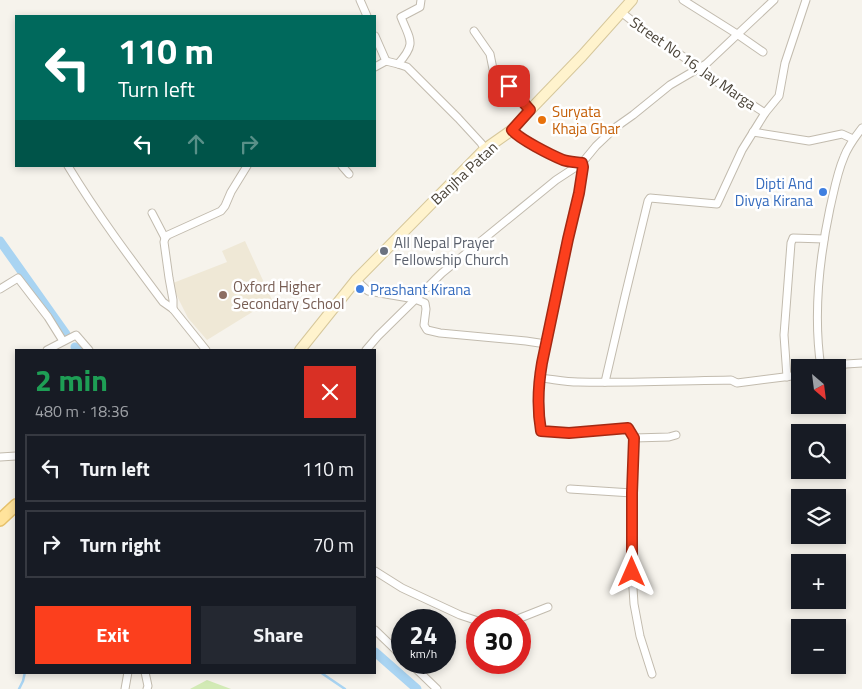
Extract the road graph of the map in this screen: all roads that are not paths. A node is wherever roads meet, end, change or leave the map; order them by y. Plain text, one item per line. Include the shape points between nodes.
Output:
1 (360, 0) edge
2 (422, 0) edge
3 (632, 0) edge
4 (682, 0) edge
5 (774, 0) edge
6 (806, 0) edge
7 (621, 12) junction
8 (367, 15) edge
9 (474, 31) dead end
10 (737, 34) junction
11 (376, 38) edge
12 (763, 52) dead end
13 (386, 61) junction
14 (398, 64) junction
15 (376, 67) edge
16 (697, 68) junction
17 (530, 110) junction
18 (765, 113) junction
19 (862, 128) edge
20 (512, 130) junction
21 (753, 132) junction
22 (854, 139) junction
23 (485, 149) junction
24 (582, 163) junction
25 (69, 167) edge
26 (246, 167) edge
27 (343, 167) edge
28 (349, 174) dead end
29 (152, 213) dead end
30 (165, 238) junction
31 (824, 240) junction
32 (356, 280) junction
33 (0, 289) edge
34 (415, 299) junction
35 (173, 309) junction
36 (63, 341) junction
37 (546, 344) junction
38 (49, 349) edge
39 (88, 349) edge
40 (205, 349) edge
41 (301, 349) edge
42 (367, 349) edge
43 (820, 359) edge
44 (862, 363) edge
45 (846, 364) edge
46 (791, 376) edge
47 (787, 377) junction
48 (540, 378) junction
49 (605, 382) junction
50 (676, 435) dead end
51 (634, 438) junction
52 (15, 456) edge
53 (0, 457) edge
54 (570, 489) dead end
55 (632, 493) junction
56 (15, 506) edge
57 (0, 520) edge
58 (376, 572) edge
59 (548, 607) dead end
60 (531, 614) edge
61 (466, 618) edge
62 (376, 631) edge
63 (391, 645) edge
64 (128, 674) edge
65 (145, 674) edge
66 (422, 674) edge
67 (652, 674) dead end
68 (126, 689) edge
69 (147, 689) edge
70 (438, 689) edge

1 - 8 street
2 - 14 street via 420,7 401,17 411,44
3 - 7 main road, Banjha Patan
4 - 10 street
5 - 10 street
6 - 18 street via 785,63 779,96
7 - 16 street, Street No 16, Jay Marga
7 - 17 main road, Banjha Patan
9 - 17 street via 490,54 493,69
10 - 12 street
10 - 16 street via 706,64
11 - 13 street
13 - 14 street
13 - 15 street
14 - 23 street via 426,86
16 - 18 street, Street No 16, Jay Marga
16 - 24 street via 616,127
17 - 20 main road, Banjha Patan
18 - 21 street
19 - 22 street
20 - 23 main road, Banjha Patan
20 - 24 street via 524,140 564,160
21 - 22 street via 809,141 842,134
21 - 49 street via 717,204 650,198
22 - 31 street via 836,178
23 - 32 main road, Banjha Patan
24 - 34 street via 556,180
24 - 37 street via 579,193
25 - 35 street via 114,236 163,302
26 - 30 street via 221,211
27 - 28 street
29 - 30 street
30 - 35 street
31 - 43 street via 818,298
31 - 47 street via 793,238 791,243 784,335
32 - 34 street via 368,291
32 - 41 main road, Banjha Patan
33 - 36 street via 18,278
34 - 37 street via 425,303 424,325 427,330
34 - 42 street
35 - 40 street
36 - 38 street
36 - 39 street via 76,335
37 - 48 street
44 - 45 street
46 - 47 street
47 - 49 street via 736,383 731,380
48 - 49 street
48 - 51 street via 538,413 541,431 569,433 628,428
50 - 51 street
51 - 55 street
52 - 53 street
54 - 55 street
55 - 67 street via 634,604
56 - 57 main road
58 - 61 street via 402,588
59 - 60 street
62 - 63 street
64 - 68 street
65 - 69 street
66 - 70 street

